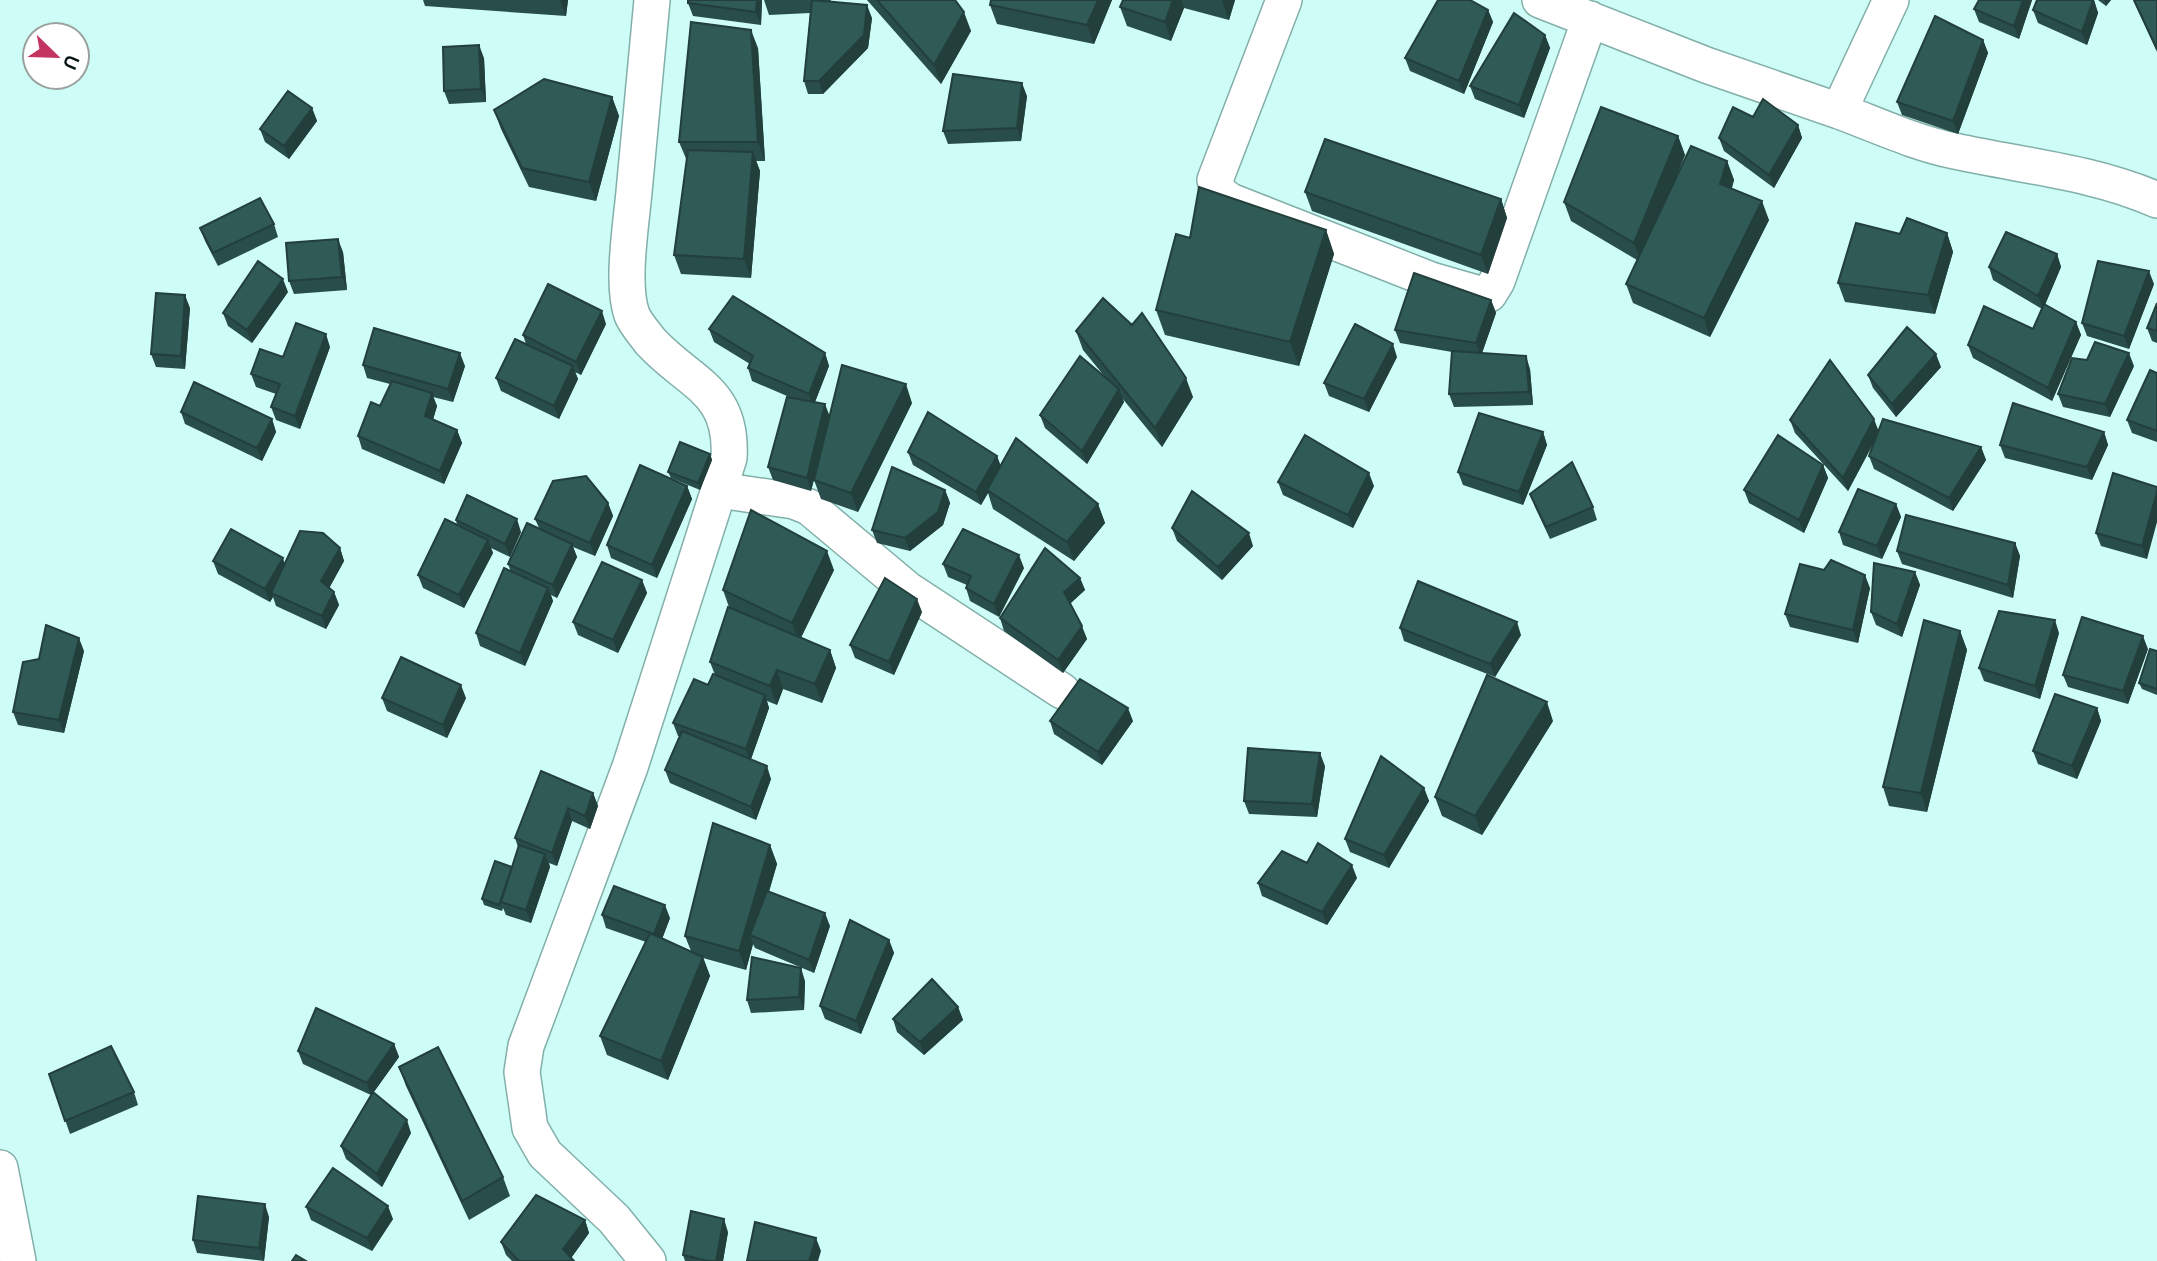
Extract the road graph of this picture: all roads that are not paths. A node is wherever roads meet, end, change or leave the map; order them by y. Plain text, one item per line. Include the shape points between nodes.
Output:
1 (652, 0) edge
2 (1284, 0) edge
3 (1539, 0) edge
4 (1891, 0) edge
5 (1590, 19) junction
6 (1839, 111) junction
7 (2157, 200) edge
8 (719, 490) junction
9 (1062, 691) dead end
10 (0, 1168) edge
11 (18, 1261) edge
12 (648, 1261) edge

1 - 8 street via 628,300 643,332 668,360 694,377 723,411 731,439
2 - 5 street via 1219,166 1215,180 1219,193 1431,280 1483,296 1497,281
3 - 5 street
4 - 6 street
5 - 6 street
6 - 7 street via 1952,151 2095,180
8 - 9 street via 809,507 908,589
8 - 12 street via 630,767 526,1046 522,1072 530,1128 545,1154 614,1219
10 - 11 street

